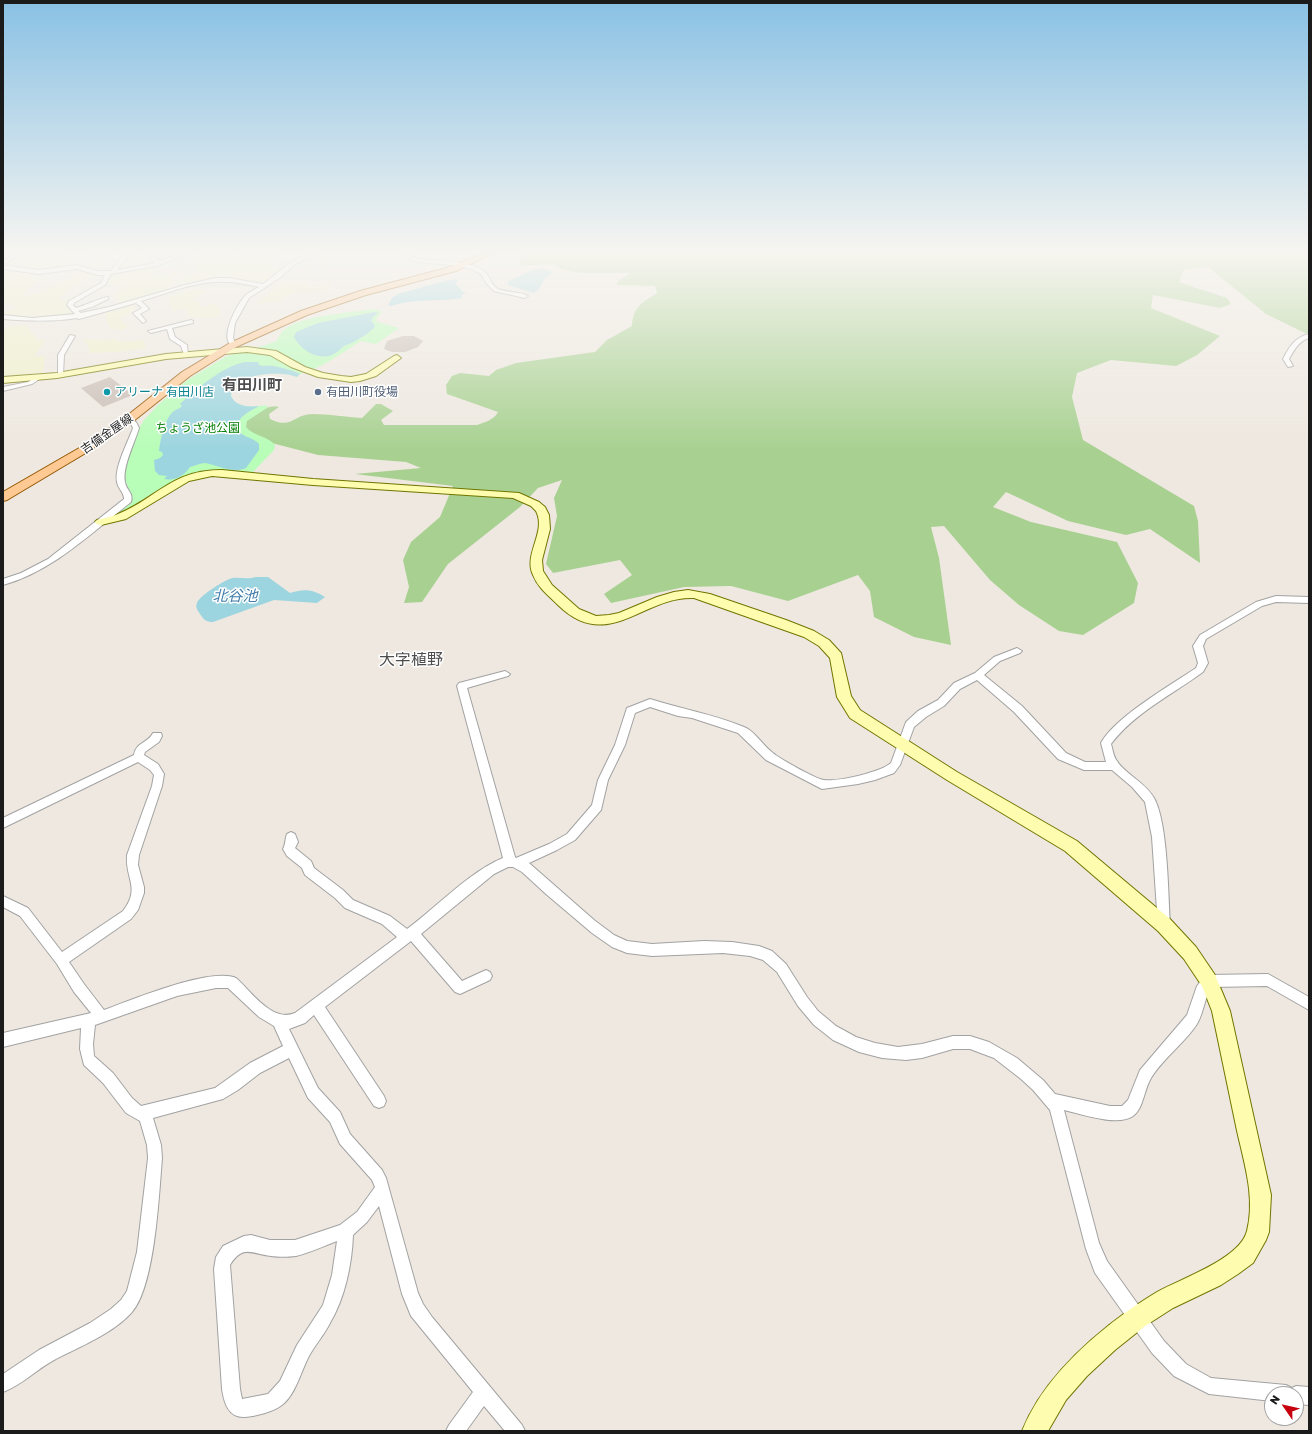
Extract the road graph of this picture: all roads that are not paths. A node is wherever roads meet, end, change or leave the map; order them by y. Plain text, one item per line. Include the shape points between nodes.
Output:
1 (3, 317) edge
2 (79, 317) edge
3 (139, 317) edge
4 (236, 317) edge
5 (294, 317) edge
6 (180, 318) dead end
7 (191, 322) dead end
8 (170, 327) junction
9 (72, 336) dead end
10 (1309, 336) edge
11 (233, 345) junction
12 (221, 352) junction
13 (186, 353) junction
14 (397, 358) dead end
15 (1290, 366) dead end
16 (60, 375) junction
17 (38, 378) junction
18 (3, 380) edge
19 (3, 389) edge
20 (127, 421) junction
21 (3, 496) edge
22 (101, 522) junction
23 (3, 582) edge
24 (1309, 600) edge
25 (1017, 651) dead end
26 (505, 674) dead end
27 (978, 675) junction
28 (157, 736) dead end
29 (902, 745) junction
30 (139, 757) junction
31 (1114, 766) junction
32 (3, 823) edge
33 (291, 837) dead end
34 (513, 862) junction
35 (3, 900) edge
36 (1164, 925) junction
37 (410, 935) junction
38 (61, 960) junction
39 (486, 976) dead end
40 (1209, 981) junction
41 (1309, 1004) edge
42 (316, 1006) junction
43 (96, 1018) junction
44 (278, 1021) junction
45 (3, 1040) edge
46 (292, 1049) junction
47 (379, 1101) dead end
48 (1053, 1101) junction
49 (145, 1114) junction
50 (382, 1189) junction
51 (345, 1231) junction
52 (1137, 1318) junction
53 (3, 1384) edge
54 (483, 1392) junction
55 (1264, 1392) edge
56 (454, 1431) edge
57 (516, 1431) edge
58 (1034, 1431) edge

1 - 2 street via 38,320
3 - 8 street via 149,329
4 - 11 street via 230,338
5 - 11 main road, 吉備金屋線
6 - 8 street via 170,321
7 - 8 street
8 - 13 street via 172,338 184,345
9 - 16 street via 61,355
10 - 15 street via 1300,339 1291,350 1286,359
11 - 12 main road, 吉備金屋線
12 - 13 street
12 - 14 street via 268,352 303,369 341,379 370,376
12 - 20 main road, 吉備金屋線 via 180,378
13 - 16 street
16 - 17 street
17 - 18 street
17 - 19 street
20 - 21 main road, 吉備金屋線 via 85,450
20 - 22 street via 134,423 136,428 121,471 121,483 129,497
22 - 23 street via 51,560 24,575
22 - 29 street via 114,521 176,483 208,473 515,495 536,504 545,518 546,524 536,563 537,573 550,591 573,612 588,618 614,620 671,597 694,595 803,631 824,643 836,656 844,697 856,714
24 - 31 street via 1276,599 1259,604 1203,637 1198,646 1203,663 1200,670 1110,736 1106,743
25 - 27 street via 997,659
26 - 34 street via 462,686
27 - 29 street via 957,686 941,702 914,720
27 - 31 street via 1018,709 1062,756 1084,766
28 - 30 street via 154,741 142,747
29 - 34 street via 895,765 890,770 858,780 822,785 770,757 742,730 650,703 631,711 620,744 603,780 597,807 571,837 553,847
29 - 36 street via 1071,846
30 - 32 street
30 - 38 street via 154,767 159,774 132,860 138,887 137,899 127,915
31 - 36 street via 1136,784 1152,805 1158,838
33 - 37 street via 291,852 307,865 309,871 349,904 386,920
34 - 37 street via 497,866
34 - 48 street via 526,867 541,883 619,944 639,949 722,948 745,949 767,954 777,962 808,1010 848,1041 884,1053 899,1054 959,1041 971,1041 1017,1066
35 - 38 street via 24,912
36 - 40 street via 1190,953
37 - 39 street via 460,988
37 - 42 street
38 - 43 street
40 - 41 street via 1268,980
40 - 48 street via 1202,990 1192,1019 1145,1075 1128,1111 1110,1113
40 - 52 street via 1221,1011 1261,1195 1258,1232 1245,1255 1230,1266 1165,1300
42 - 44 street via 292,1022
42 - 47 street
43 - 44 street via 177,990 216,982 231,982 265,1013
43 - 45 street
43 - 49 street via 87,1050 90,1061 137,1113
44 - 46 street
46 - 49 street via 255,1068 218,1094
46 - 50 street via 313,1093 335,1117 345,1139 377,1175
48 - 52 street via 1091,1244 1101,1266
49 - 53 street via 155,1158 145,1252 134,1294 127,1306 117,1315 45,1356
50 - 51 street via 362,1217
50 - 54 street via 410,1294 417,1310
51 - 51 street via 345,1243 333,1296 325,1316 300,1355 283,1391 271,1402 242,1409 237,1407 231,1389 222,1269 225,1258 229,1252 244,1244 295,1248
52 - 55 street via 1169,1361 1180,1370 1209,1386
52 - 58 street via 1107,1342 1058,1392
54 - 56 street
54 - 57 street

